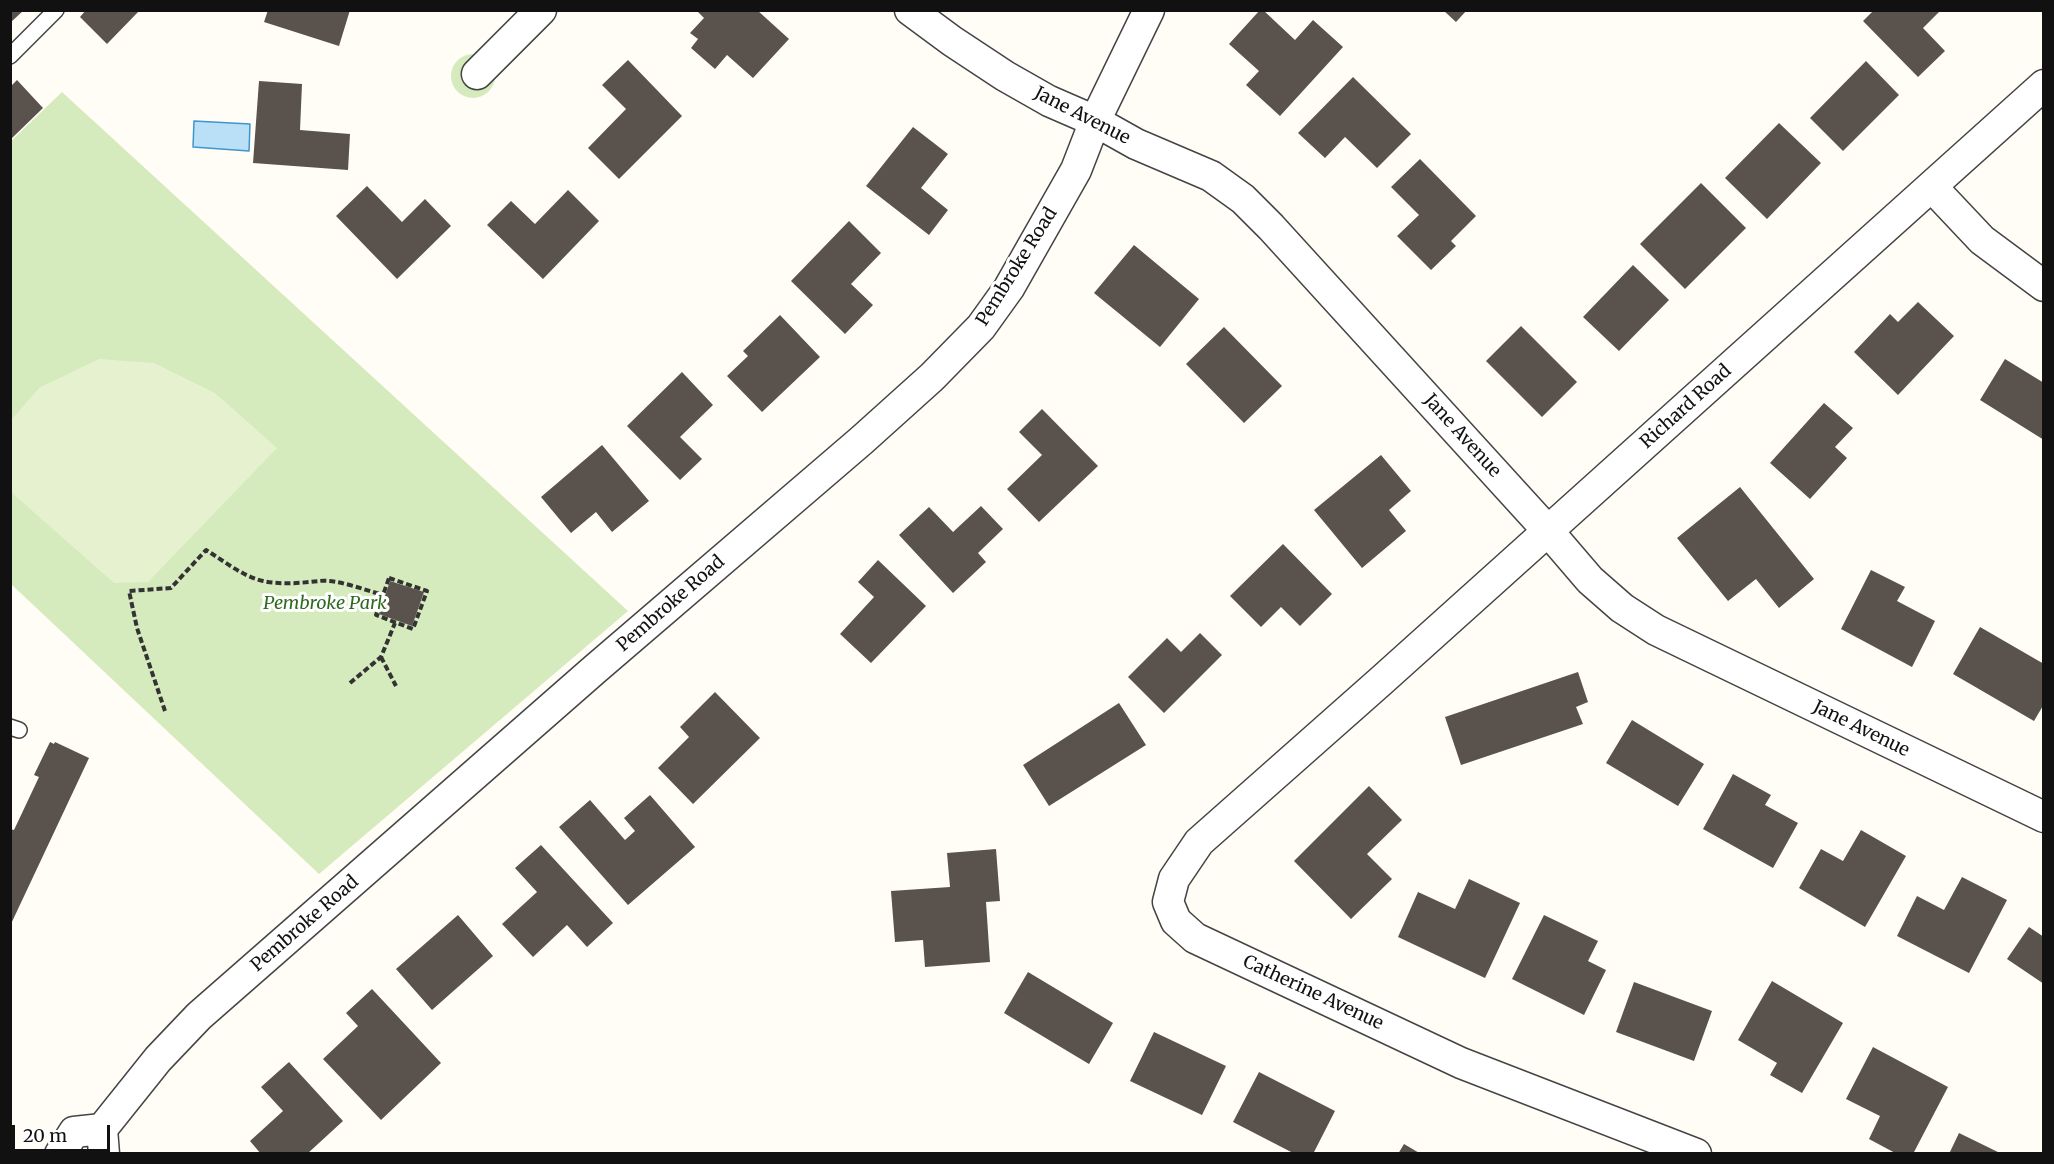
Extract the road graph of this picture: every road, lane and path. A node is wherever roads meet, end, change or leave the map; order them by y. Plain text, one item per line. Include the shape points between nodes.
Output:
1 (56, 10) edge
2 (541, 10) edge
3 (910, 10) edge
4 (1149, 10) edge
5 (10, 56) edge
6 (477, 74) dead end
7 (2043, 85) edge
8 (1095, 121) junction
9 (1932, 187) junction
10 (2043, 286) edge
11 (1548, 531) junction
12 (383, 595) junction
13 (395, 623) junction
14 (381, 657) junction
15 (350, 683) dead end
16 (396, 686) dead end
17 (165, 711) dead end
18 (1328, 729) joint
19 (2043, 817) edge
20 (103, 1142) edge
21 (60, 1154) edge
22 (1696, 1154) edge

1 - 5 lane
2 - 6 street
3 - 8 street, Jane Avenue via 1005,76
4 - 8 street, Pembroke Road
7 - 9 street, Richard Road
8 - 11 street, Jane Avenue via 1136,144 1211,176 1244,200
8 - 20 street, Pembroke Road via 1076,170 1009,288 973,336 862,440 199,1016 158,1059
9 - 10 street via 1982,240
9 - 11 street, Richard Road
11 - 18 street, Richard Road
11 - 19 street, Jane Avenue via 1590,580 1656,630
12 - 13 path via 376,615
12 - 13 path via 389,578 427,591 413,629
12 - 17 path via 321,581 264,581 246,575 206,550 171,588 129,591
13 - 14 path
14 - 15 path
14 - 16 path
18 - 22 street, Catherine Avenue via 1199,843 1174,879 1168,902 1176,921 1195,938 1461,1063
20 - 21 street, Pembroke Road via 74,1132

